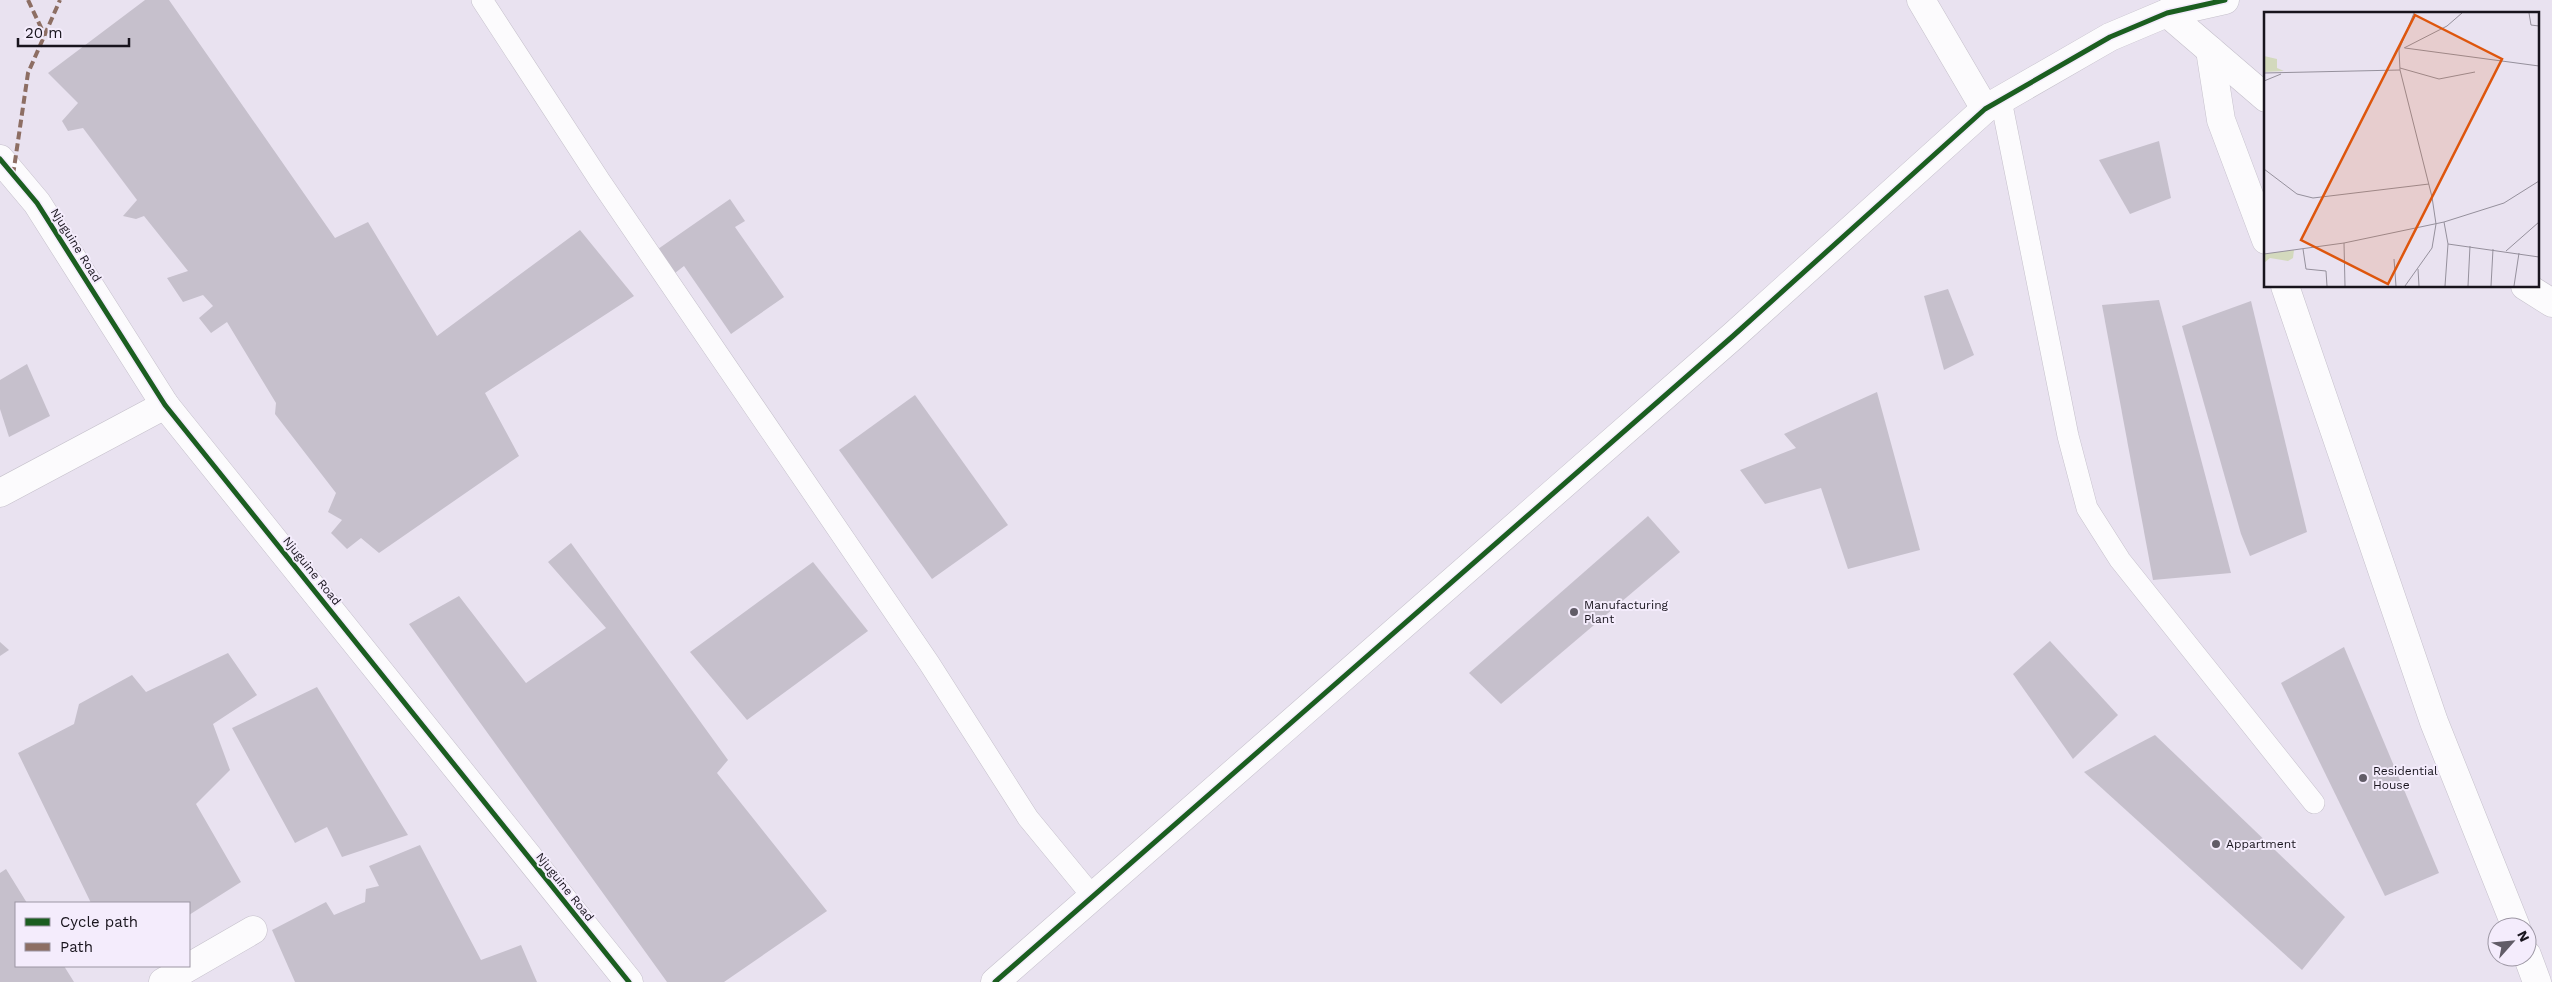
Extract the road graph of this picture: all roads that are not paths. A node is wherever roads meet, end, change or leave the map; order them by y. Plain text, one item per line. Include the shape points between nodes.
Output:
1 (482, 0) edge
2 (1921, 0) edge
3 (2225, 0) edge
4 (2167, 13) junction
5 (2210, 50) junction
6 (2264, 96) edge
7 (1993, 105) junction
8 (0, 159) edge
9 (2264, 235) edge
10 (2286, 288) edge
11 (2528, 288) edge
12 (2552, 303) edge
13 (166, 405) junction
14 (0, 493) edge
15 (2314, 803) dead end
16 (1093, 897) junction
17 (2512, 917) edge
18 (253, 930) dead end
19 (190, 966) edge
20 (189, 967) edge
21 (2531, 967) edge
22 (163, 982) edge
23 (628, 982) edge
24 (995, 982) edge
25 (2537, 982) edge

1 - 16 lane via 600,181 928,663 1028,818
2 - 7 street
3 - 4 street
4 - 5 street
4 - 7 street via 2110,37
5 - 6 street
5 - 9 street via 2222,120
7 - 15 lane via 2087,508 2120,560
7 - 16 street
8 - 13 street, Njuguine Road via 37,203
10 - 17 street via 2434,722
11 - 12 street
13 - 14 street
13 - 23 street, Njuguine Road
16 - 24 street
18 - 19 street
20 - 22 street
21 - 25 street

